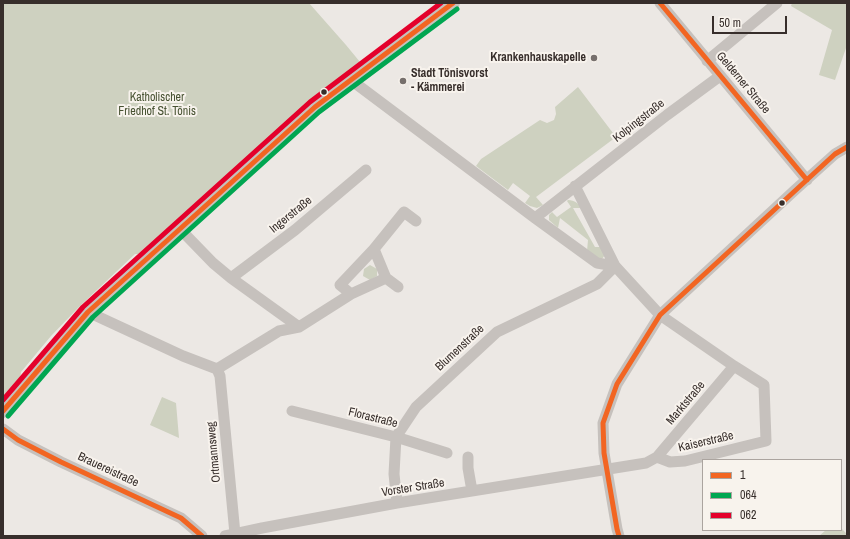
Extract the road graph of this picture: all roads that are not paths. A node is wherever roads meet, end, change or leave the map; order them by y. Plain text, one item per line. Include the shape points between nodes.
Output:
1 (453, 3) edge
2 (660, 3) edge
3 (777, 3) edge
4 (707, 61) junction
5 (720, 76) junction
6 (352, 80) junction
7 (847, 147) edge
8 (366, 170) dead end
9 (807, 180) junction
10 (575, 186) junction
11 (535, 218) junction
12 (416, 221) dead end
13 (180, 229) junction
14 (374, 249) junction
15 (616, 266) junction
16 (231, 278) junction
17 (386, 278) junction
18 (398, 287) dead end
19 (352, 294) junction
20 (88, 312) junction
21 (660, 315) junction
22 (299, 326) junction
23 (734, 366) junction
24 (217, 369) junction
25 (3, 411) edge
26 (292, 411) dead end
27 (3, 429) edge
28 (396, 437) junction
29 (447, 453) dead end
30 (468, 457) dead end
31 (657, 458) junction
32 (607, 469) junction
33 (472, 492) junction
34 (397, 503) junction
35 (230, 535) edge
36 (202, 536) edge
37 (619, 536) edge

1 - 6 street
2 - 4 street, Gelderner Straße
3 - 4 street
4 - 5 street, Gelderner Straße
5 - 9 street, Gelderner Straße
5 - 10 street, Kolpingstraße
6 - 11 street
6 - 13 street via 315,107
7 - 9 street via 835,154
8 - 16 street, Ingerstraße via 295,230
9 - 21 street
10 - 11 street, Kolpingstraße
10 - 15 street
11 - 15 street via 597,263
12 - 14 street via 404,212
13 - 16 street
13 - 20 street
14 - 17 street
14 - 19 street via 340,285
15 - 21 street
15 - 28 street, Blumenstraße via 597,284 496,332 416,407
16 - 22 street
17 - 18 street
17 - 19 street
19 - 22 street
20 - 24 street
20 - 25 street
21 - 23 street
21 - 32 street via 617,384 603,424
22 - 24 street via 279,331
23 - 31 street, Marktstraße
23 - 31 street, Kaiserstraße via 764,385 766,441 685,461 670,462
24 - 35 street, Ortmannsweg via 220,376
26 - 28 street, Florastraße
27 - 36 street, Brauereistraße via 18,440 61,462 181,518
28 - 29 street, Florastraße
28 - 34 street via 394,474
30 - 33 street
31 - 32 street, Kaiserstraße via 646,463
32 - 33 street, Vorster Straße
32 - 37 street
33 - 34 street, Vorster Straße
34 - 35 street, Vorster Straße

